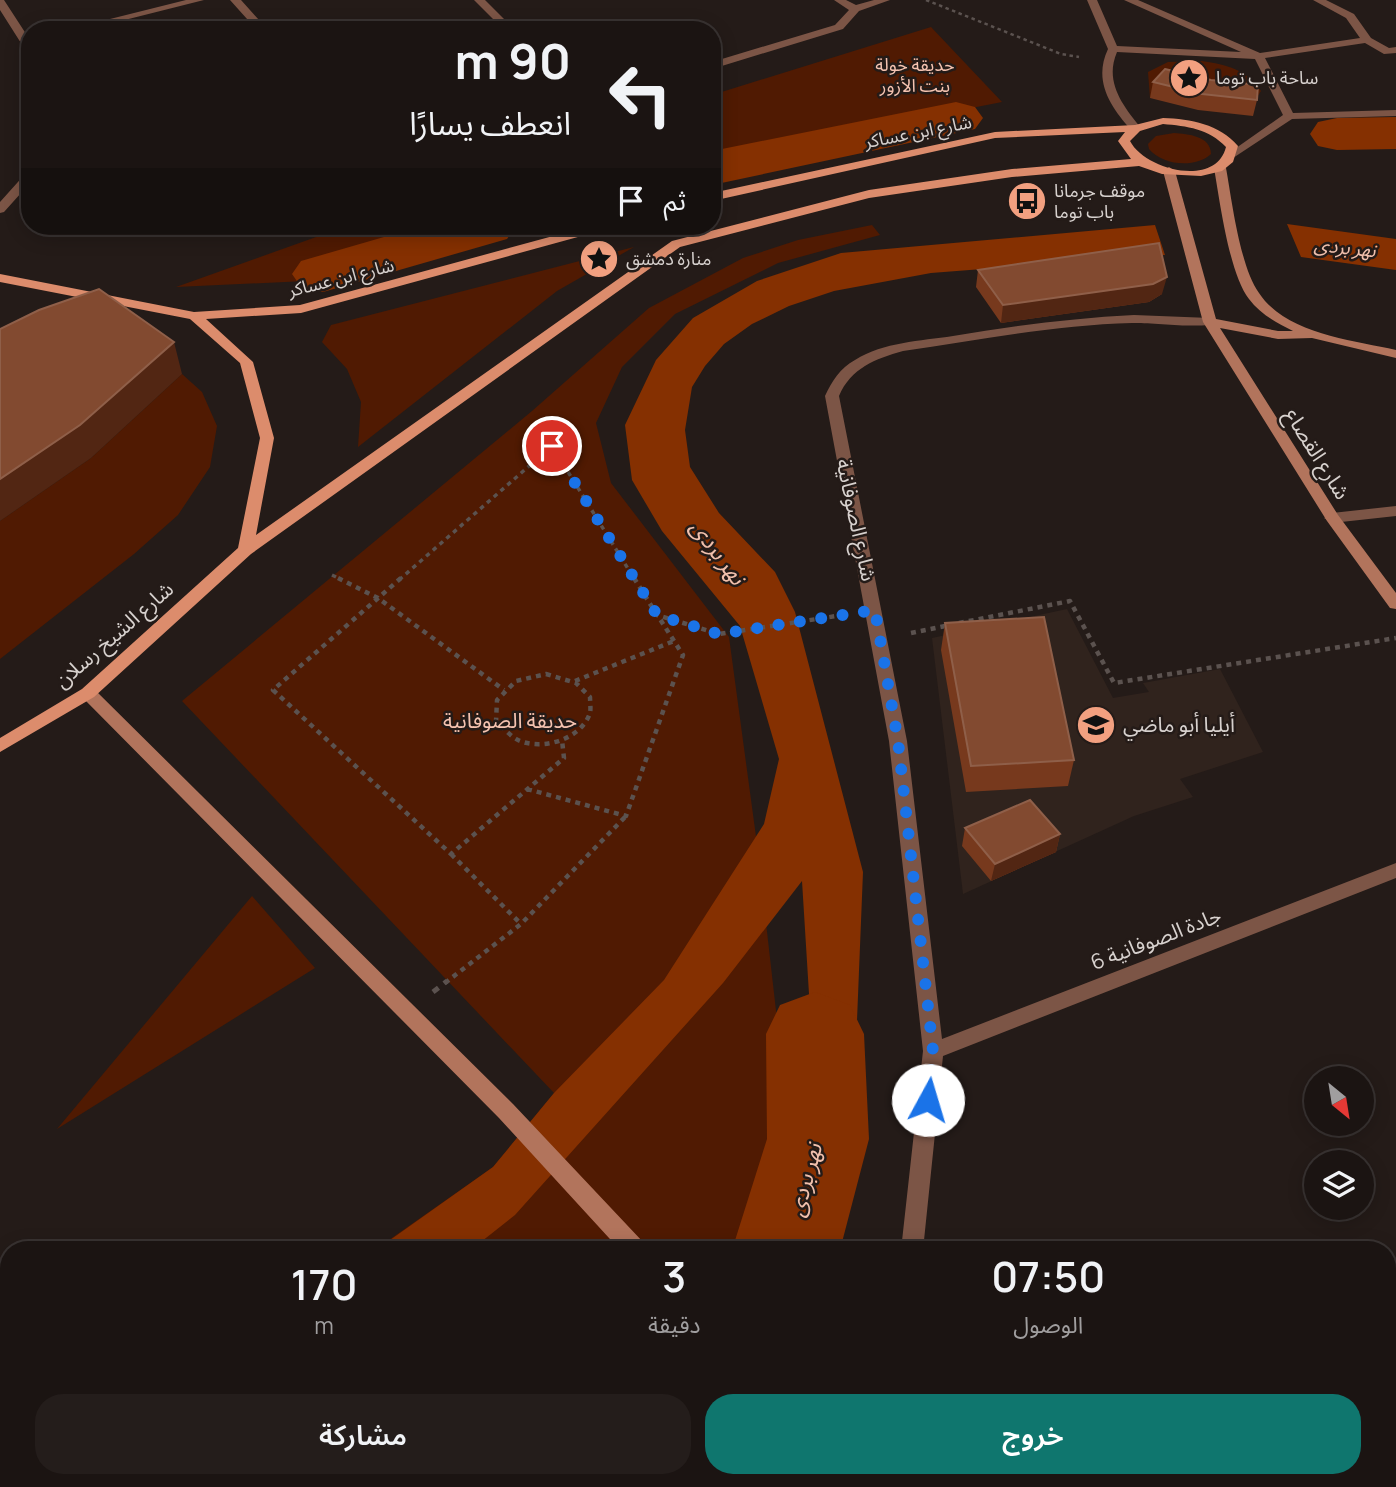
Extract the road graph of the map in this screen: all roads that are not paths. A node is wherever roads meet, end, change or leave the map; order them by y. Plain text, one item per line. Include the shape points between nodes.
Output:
1 (199, 0) edge
2 (235, 0) edge
3 (499, 0) edge
4 (839, 0) edge
5 (885, 0) edge
6 (1092, 0) edge
7 (1129, 0) edge
8 (1318, 0) edge
9 (0, 2) edge
10 (481, 2) edge
11 (855, 9) junction
12 (109, 21) edge
13 (255, 21) edge
14 (501, 21) edge
15 (21, 33) edge
16 (1367, 40) junction
17 (1113, 49) junction
18 (1396, 50) edge
19 (1259, 56) junction
20 (721, 63) edge
21 (1396, 113) edge
22 (1289, 116) junction
23 (1135, 128) junction
24 (1233, 155) junction
25 (1140, 162) junction
26 (1220, 168) junction
27 (1169, 172) junction
28 (21, 186) edge
29 (721, 195) edge
30 (0, 209) edge
31 (721, 232) edge
32 (570, 235) edge
33 (711, 235) edge
34 (0, 278) edge
35 (194, 316) junction
36 (1210, 322) junction
37 (1315, 334) junction
38 (1396, 354) edge
39 (1396, 511) edge
40 (1332, 517) junction
41 (245, 550) junction
42 (1396, 604) edge
43 (88, 693) junction
44 (2, 746) edge
45 (1396, 870) edge
46 (933, 1051) junction
47 (626, 1241) edge
48 (913, 1241) edge

1 - 12 street
2 - 13 street
3 - 10 street
4 - 11 street
5 - 11 street
6 - 17 street
7 - 19 street
8 - 16 street via 1350,16
9 - 15 street
10 - 14 street
11 - 20 street via 839,27
16 - 18 street via 1388,52
16 - 19 street
17 - 19 street
17 - 23 street via 1106,61 1109,87 1116,106
19 - 22 street
21 - 22 street
22 - 24 street
23 - 24 main road via 1163,121 1198,125 1225,138
23 - 25 main road via 1124,141
23 - 29 main road, شارع ابن عساكر via 995,135
24 - 26 main road
25 - 27 main road
25 - 31 main road, شارع الشيخ رسلان via 1012,173 869,194
26 - 27 main road
26 - 37 street via 1229,219 1252,295 1284,320
27 - 36 street, شارع القصاع
28 - 30 street
32 - 35 main road, شارع ابن عساكر via 301,309
33 - 41 main road, شارع الشيخ رسلان via 676,244
34 - 35 main road, شارع ابن عساكر
35 - 41 main road via 246,362 267,438
36 - 37 street via 1278,335
36 - 40 street, شارع القصاع
36 - 46 street, شارع الصوفانية via 1111,320 931,343 873,355 836,382 832,396 898,741
37 - 38 street
39 - 40 street
40 - 42 street, شارع القصاع
41 - 43 main road, شارع الشيخ رسلان
43 - 44 main road, شارع الشيخ رسلان
43 - 47 street via 506,1111
45 - 46 street, جادة الصوفانية 6
46 - 48 street, شارع الصوفانية

